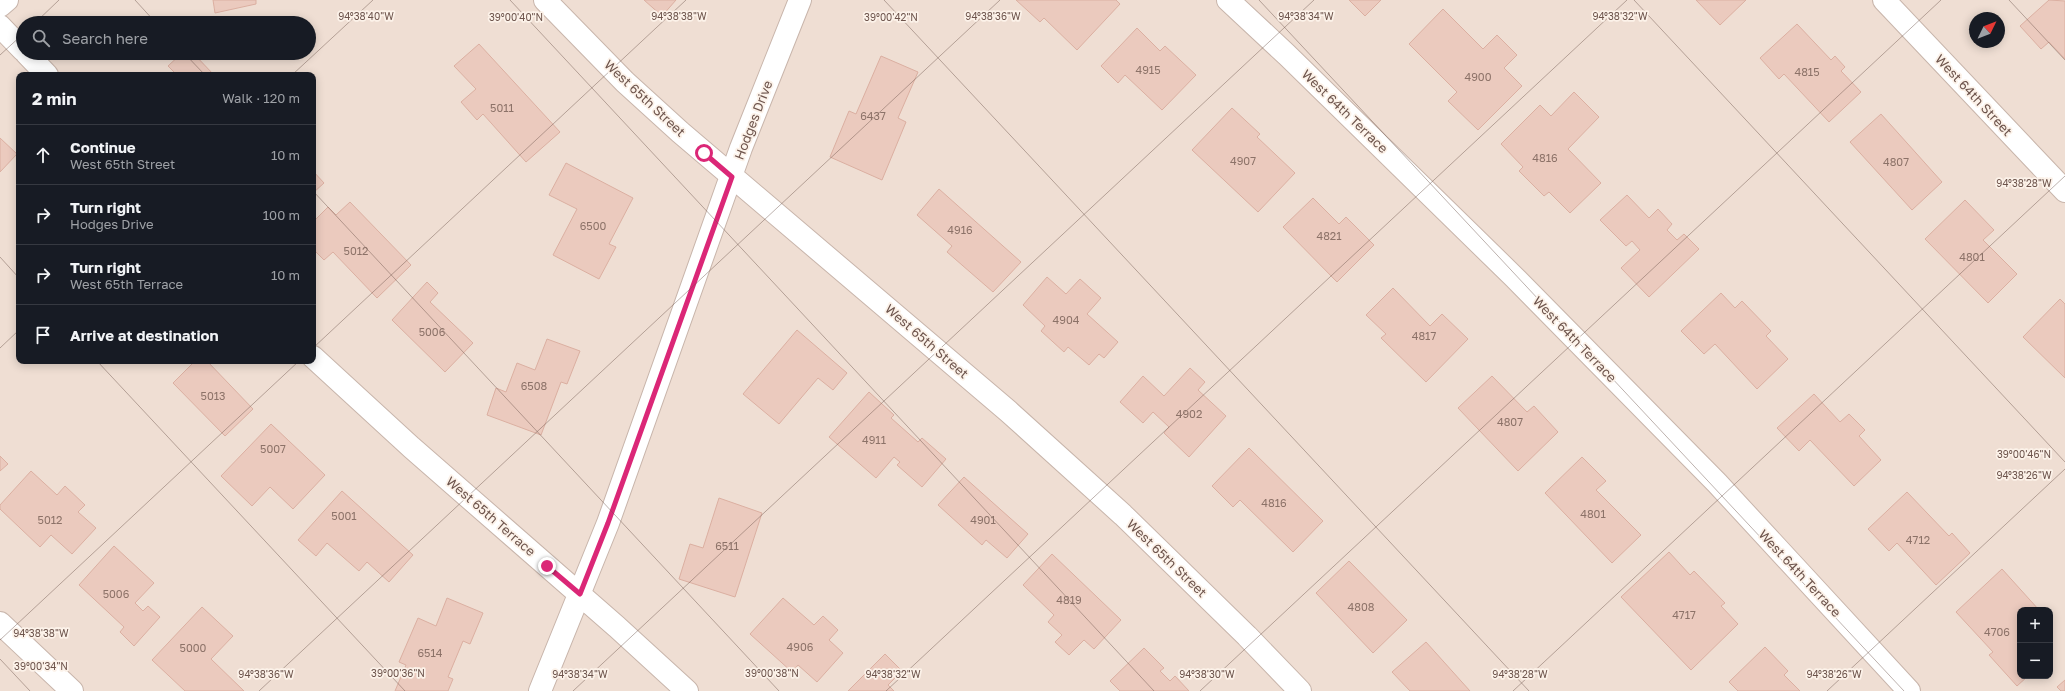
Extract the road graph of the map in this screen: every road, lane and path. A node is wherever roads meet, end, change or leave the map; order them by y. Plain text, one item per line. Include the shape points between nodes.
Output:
1 (7, 0) edge
2 (545, 0) edge
3 (800, 0) edge
4 (1228, 0) edge
5 (1884, 0) edge
6 (0, 6) edge
7 (0, 26) edge
8 (16, 43) edge
9 (32, 60) edge
10 (43, 72) edge
11 (732, 177) junction
12 (2065, 191) edge
13 (316, 360) edge
14 (580, 594) junction
15 (0, 623) edge
16 (72, 691) edge
17 (540, 691) edge
18 (687, 691) edge
19 (1300, 691) edge
20 (1909, 691) edge

1 - 6 street
2 - 11 street, West 65th Street via 631,87
3 - 11 street, Hodges Drive
4 - 20 street, West 64th Terrace via 1520,282 1717,483
5 - 12 street, West 64th Street
7 - 8 street
9 - 10 street
11 - 14 street, Hodges Drive
11 - 19 street, West 65th Street via 1014,416 1123,515
13 - 14 street, West 65th Terrace via 411,448
14 - 17 street, Hodges Drive
14 - 18 street, West 65th Terrace
15 - 16 street

